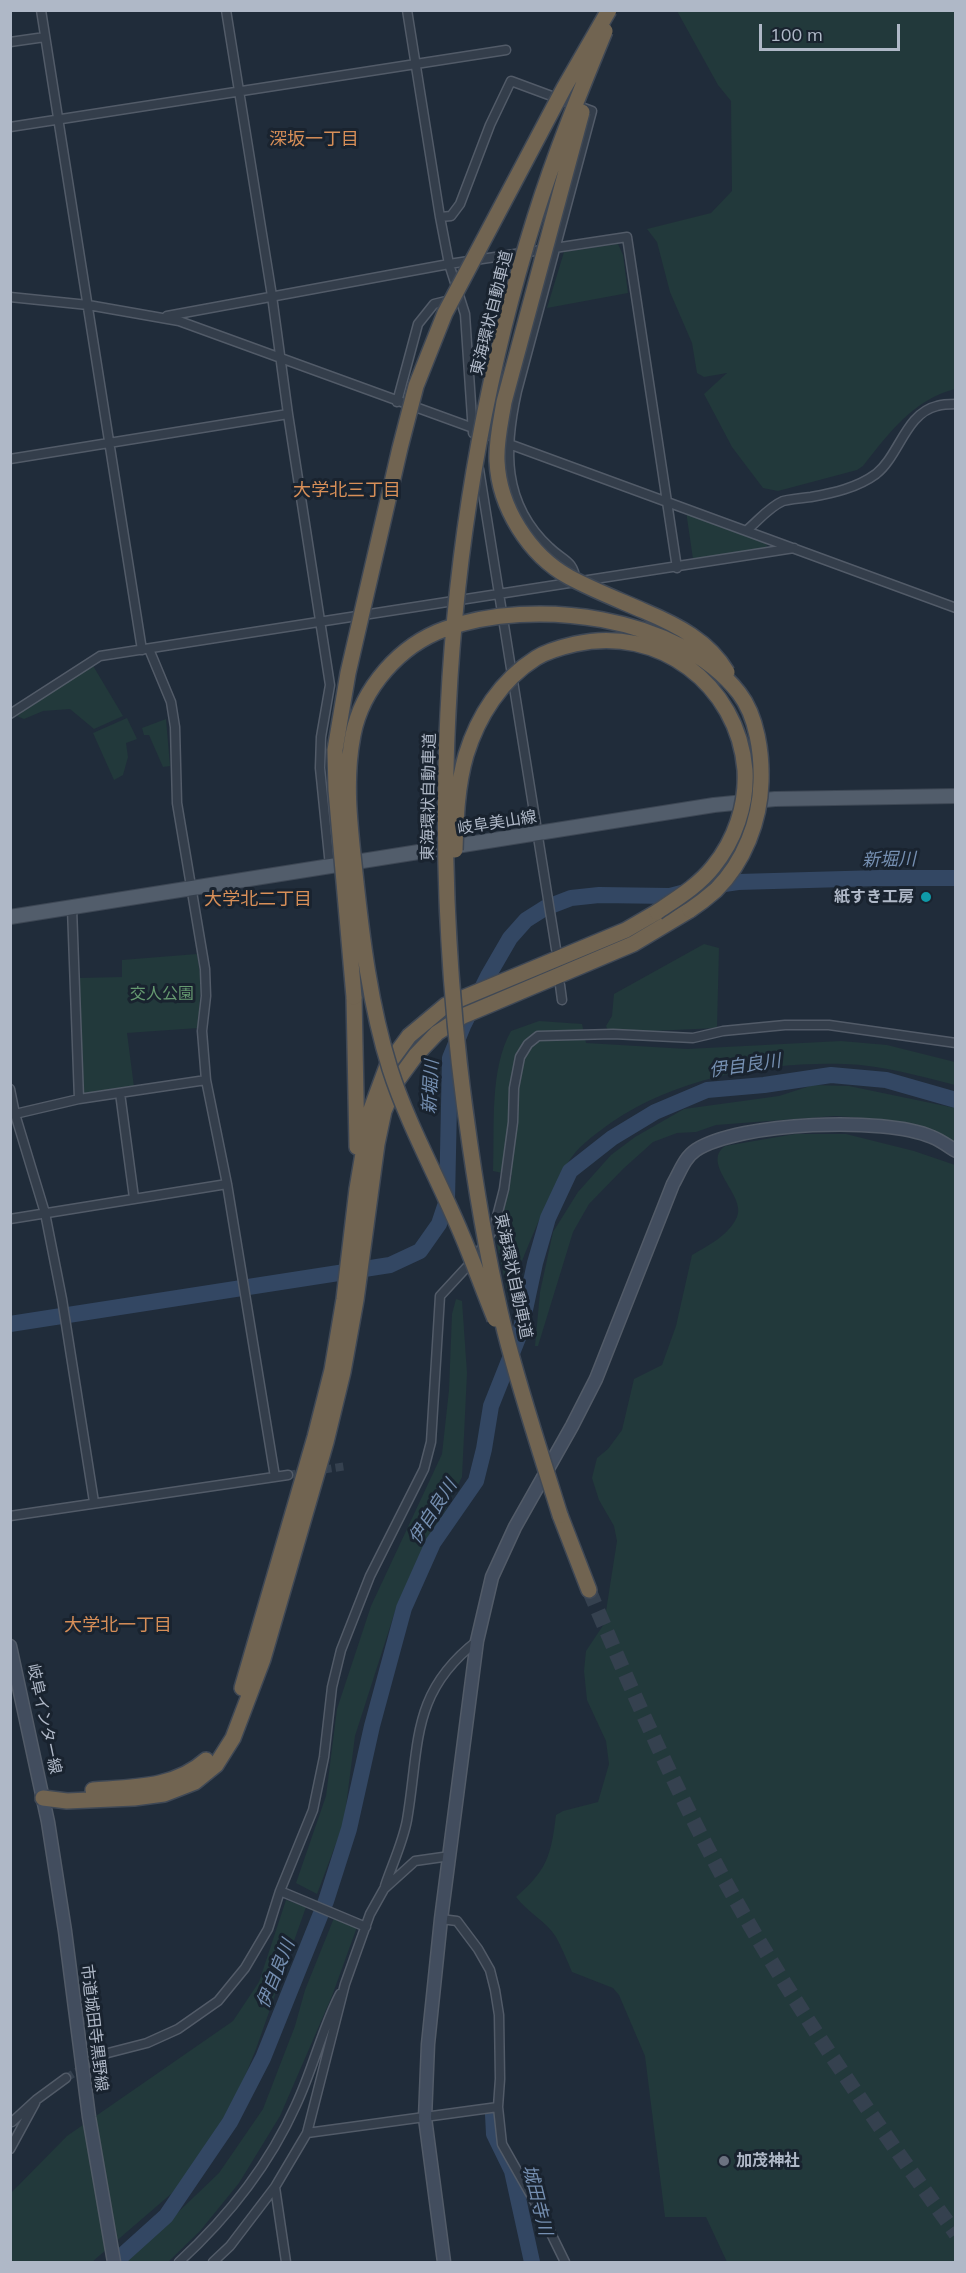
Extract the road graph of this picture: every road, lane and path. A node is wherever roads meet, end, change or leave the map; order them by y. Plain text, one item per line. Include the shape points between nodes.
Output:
1 (41, 10) edge
2 (226, 10) edge
3 (407, 10) edge
4 (609, 10) edge
5 (614, 10) edge
6 (605, 31) junction
7 (45, 37) junction
8 (10, 42) edge
9 (506, 50) dead end
10 (416, 64) junction
11 (238, 91) junction
12 (58, 120) junction
13 (10, 127) edge
14 (440, 217) junction
15 (556, 249) junction
16 (449, 264) junction
17 (272, 296) junction
18 (10, 297) edge
19 (460, 298) junction
20 (88, 305) junction
21 (164, 317) junction
22 (280, 357) junction
23 (398, 402) junction
24 (956, 404) edge
25 (288, 414) junction
26 (473, 428) junction
27 (108, 442) junction
28 (509, 444) junction
29 (10, 459) edge
30 (666, 500) junction
31 (747, 530) junction
32 (794, 548) junction
33 (677, 568) junction
34 (576, 582) junction
35 (500, 593) junction
36 (956, 608) edge
37 (321, 622) junction
38 (145, 650) junction
39 (740, 694) junction
40 (10, 714) edge
41 (956, 796) edge
42 (537, 834) junction
43 (330, 866) junction
44 (191, 890) junction
45 (72, 908) junction
46 (10, 917) edge
47 (556, 949) dead end
48 (560, 985) dead end
49 (449, 999) junction
50 (562, 1000) dead end
51 (956, 1043) edge
52 (206, 1080) junction
53 (10, 1089) edge
54 (120, 1093) junction
55 (79, 1100) junction
56 (15, 1114) junction
57 (956, 1151) edge
58 (226, 1184) junction
59 (357, 1189) junction
60 (134, 1198) junction
61 (45, 1213) junction
62 (10, 1219) edge
63 (356, 1250) junction
64 (518, 1378) junction
65 (288, 1475) tunnel mouth
66 (275, 1477) junction
67 (94, 1502) junction
68 (10, 1516) edge
69 (589, 1590) tunnel mouth
70 (477, 1641) junction
71 (10, 1646) edge
72 (43, 1798) junction
73 (450, 1856) junction
74 (384, 1889) junction
75 (284, 1893) junction
76 (441, 1919) junction
77 (362, 1925) junction
78 (345, 1984) junction
79 (108, 2053) tunnel mouth
80 (66, 2078) tunnel mouth
81 (36, 2100) junction
82 (498, 2107) junction
83 (10, 2116) edge
84 (425, 2118) junction
85 (308, 2133) junction
86 (10, 2149) edge
87 (275, 2187) junction
88 (114, 2262) edge
89 (179, 2262) edge
90 (213, 2262) edge
91 (285, 2262) edge
92 (444, 2262) edge
93 (565, 2262) edge

1 - 7 street
2 - 11 street
3 - 10 street
4 - 59 highway, bridge via 445,313 416,386 348,673 335,750 354,997
5 - 6 highway, 東海環状自動車道
6 - 39 highway, bridge via 504,402 497,462 503,494 525,539 548,561 567,576 690,633 725,669
6 - 49 highway, 東海環状自動車道, bridge via 535,219 493,380 473,482 448,720 445,846
7 - 8 street
7 - 12 street
9 - 10 street
10 - 11 street
10 - 14 street
11 - 12 street
11 - 17 street
12 - 13 street
12 - 20 street
14 - 15 street via 452,216 460,204 511,81 591,111
14 - 16 street
15 - 16 street
15 - 28 street via 517,391
15 - 30 street via 627,237
16 - 17 street
16 - 19 street
17 - 21 street
17 - 22 street
18 - 20 street
19 - 23 street via 434,303 418,324
19 - 26 street via 469,353
20 - 21 street
20 - 27 street
21 - 22 street
22 - 23 street
22 - 25 street
23 - 26 street
24 - 31 street via 935,406 914,422 879,472 866,481 831,494 784,501 770,508
25 - 27 street
25 - 37 street
26 - 28 street
26 - 35 street
27 - 29 street
27 - 38 street
28 - 30 street
28 - 34 street via 510,472 521,512 548,547 571,563
30 - 31 street
30 - 33 street
31 - 32 street
32 - 33 street
32 - 36 street
33 - 34 street
34 - 35 street
35 - 37 street
35 - 42 street
37 - 38 street
37 - 43 street via 330,685 320,768
38 - 40 street via 100,656
38 - 44 street via 171,702 177,803
39 - 63 highway, bridge via 751,717 761,786 758,813 731,872 690,910 633,944 463,1016 437,1033 397,1081 384,1111
39 - 64 highway, bridge via 687,650 639,627 599,619 505,615 445,628 406,651 383,672 369,693 354,730 348,799 362,944 379,1030 406,1110 461,1232
41 - 42 main road, 岐阜美山線 via 755,801
42 - 43 main road, 岐阜美山線
42 - 47 street
43 - 44 main road, 岐阜美山線
44 - 45 main road, 岐阜美山線
44 - 52 street via 205,969 202,1031
45 - 46 main road, 岐阜美山線
45 - 55 street
48 - 50 street
49 - 49 highway, bridge via 626,930 657,912 713,868 727,848 741,811 746,783 744,757 737,732 714,690 695,672 662,652 620,640 594,640 538,657 511,676 492,700 477,726 458,789
49 - 59 highway via 410,1036 387,1066 370,1112
49 - 64 highway, 東海環状自動車道, bridge via 474,1172 498,1299
51 - 75 street via 829,1025 785,1025 693,1038 538,1036 528,1044 520,1057 514,1088 504,1189 494,1227 476,1257 440,1296 431,1442 424,1469 370,1576 340,1650 313,1810
52 - 54 street
52 - 58 street
53 - 56 street
54 - 55 street
54 - 60 street
55 - 56 street
56 - 61 street
57 - 70 street via 931,1136 848,1124 736,1135 710,1143 686,1159 596,1379 492,1577
58 - 60 street
58 - 66 street
59 - 63 highway
60 - 61 street
61 - 62 street
61 - 67 street
63 - 72 highway via 343,1372 326,1442 263,1659 233,1738 216,1765 195,1782 164,1794 67,1801
64 - 69 highway, 東海環状自動車道, bridge via 560,1515
65 - 66 street
66 - 67 street
67 - 68 street
70 - 73 street
70 - 74 street via 446,1670 421,1716 406,1823
71 - 72 street, 岐阜インター線
72 - 88 street, 市道城田寺黒野線
73 - 74 street via 415,1861
73 - 76 street
74 - 77 street
75 - 77 street
75 - 79 street via 245,1968 218,2001 178,2029 147,2043
76 - 82 street via 457,1921 490,1970 499,2015
76 - 84 street
77 - 78 street
78 - 85 street
78 - 89 street via 279,2142 252,2181
80 - 81 street
81 - 83 street via 12,2122
81 - 86 street
82 - 84 street
82 - 93 street via 502,2144
84 - 85 street
84 - 92 street
85 - 87 street
87 - 90 street
87 - 91 street

